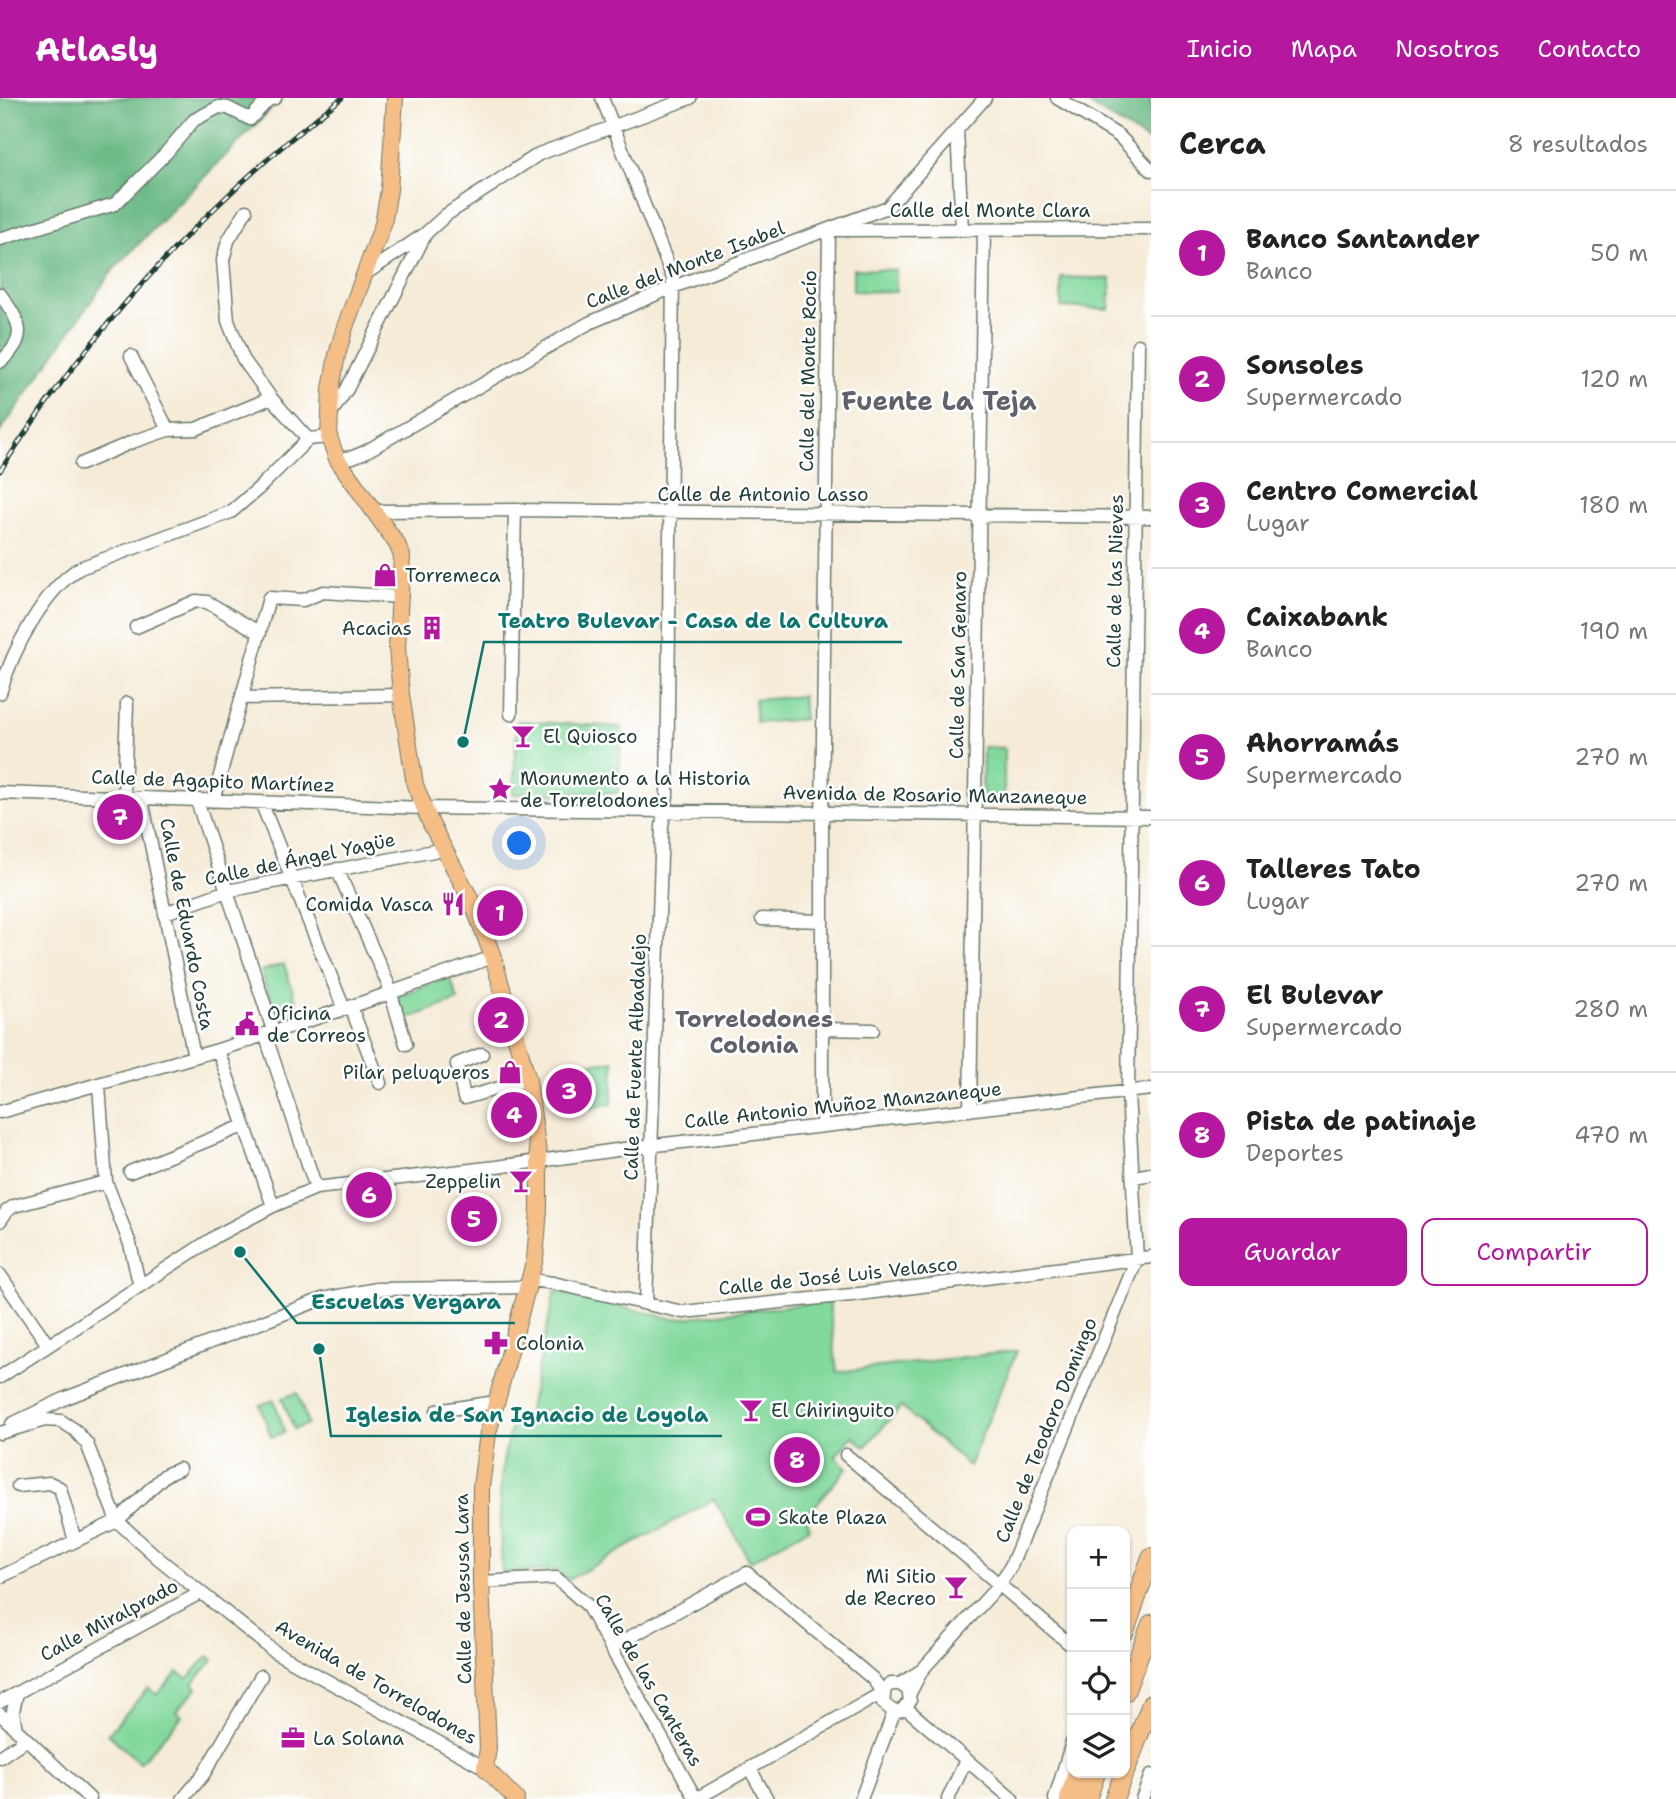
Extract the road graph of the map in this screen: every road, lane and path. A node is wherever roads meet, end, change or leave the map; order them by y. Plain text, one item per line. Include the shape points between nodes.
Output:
1 (275, 98) edge
2 (395, 98) edge
3 (603, 98) edge
4 (690, 98) edge
5 (985, 98) edge
6 (1057, 98) edge
7 (673, 101) edge
8 (613, 127) junction
9 (957, 129) junction
10 (1151, 170) edge
11 (246, 211) dead end
12 (1151, 229) edge
13 (829, 230) junction
14 (961, 230) junction
15 (984, 230) junction
16 (425, 234) junction
17 (379, 238) junction
18 (0, 239) edge
19 (365, 274) junction
20 (673, 287) junction
21 (0, 295) edge
22 (1138, 345) dead end
23 (131, 356) dead end
24 (0, 362) edge
25 (271, 398) junction
26 (329, 416) junction
27 (168, 430) junction
28 (329, 437) junction
29 (307, 439) junction
30 (337, 459) junction
31 (80, 464) dead end
32 (514, 510) junction
33 (374, 511) junction
34 (670, 512) junction
35 (825, 513) junction
36 (979, 515) junction
37 (1135, 516) junction
38 (1151, 517) edge
39 (401, 597) junction
40 (136, 627) dead end
41 (260, 633) junction
42 (0, 693) edge
43 (401, 695) junction
44 (242, 698) junction
45 (127, 703) dead end
46 (511, 714) dead end
47 (0, 793) edge
48 (124, 799) junction
49 (142, 800) junction
50 (197, 801) junction
51 (213, 801) junction
52 (261, 802) junction
53 (424, 808) junction
54 (665, 811) junction
55 (823, 813) junction
56 (975, 815) junction
57 (1132, 817) junction
58 (1151, 817) edge
59 (444, 849) junction
60 (337, 869) junction
61 (291, 877) junction
62 (227, 891) junction
63 (165, 913) junction
64 (762, 919) dead end
65 (822, 920) junction
66 (493, 957) junction
67 (390, 994) junction
68 (348, 1008) junction
69 (822, 1029) junction
70 (873, 1030) dead end
71 (269, 1032) junction
72 (406, 1044) dead end
73 (218, 1050) junction
74 (482, 1054) dead end
75 (194, 1057) junction
76 (528, 1080) junction
77 (380, 1083) dead end
78 (99, 1085) junction
79 (1151, 1089) edge
80 (1128, 1093) junction
81 (970, 1110) junction
82 (0, 1112) edge
83 (243, 1126) junction
84 (822, 1126) junction
85 (651, 1146) junction
86 (539, 1161) junction
87 (130, 1172) dead end
88 (1151, 1174) edge
89 (1134, 1177) junction
90 (106, 1182) junction
91 (316, 1188) junction
92 (273, 1206) junction
93 (0, 1220) edge
94 (1151, 1257) edge
95 (1137, 1259) junction
96 (0, 1275) edge
97 (141, 1283) junction
98 (530, 1284) junction
99 (646, 1304) junction
100 (48, 1345) junction
101 (0, 1377) edge
102 (65, 1398) junction
103 (496, 1402) junction
104 (437, 1411) dead end
105 (61, 1421) junction
106 (0, 1432) edge
107 (846, 1455) dead end
108 (179, 1469) dead end
109 (18, 1486) dead end
110 (117, 1521) junction
111 (75, 1541) junction
112 (1151, 1547) edge
113 (1151, 1557) edge
114 (0, 1577) edge
115 (481, 1582) junction
116 (999, 1585) junction
117 (200, 1593) junction
118 (1130, 1595) edge
119 (1130, 1617) edge
120 (1151, 1625) edge
121 (1067, 1642) edge
122 (612, 1647) junction
123 (922, 1670) junction
124 (261, 1676) dead end
125 (1130, 1679) edge
126 (900, 1684) junction
127 (17, 1693) junction
128 (910, 1693) junction
129 (882, 1696) junction
130 (0, 1702) edge
131 (1151, 1704) edge
132 (900, 1710) junction
133 (0, 1714) edge
134 (21, 1735) junction
135 (0, 1757) edge
136 (1130, 1759) edge
137 (966, 1760) junction
138 (485, 1768) junction
139 (750, 1769) junction
140 (1151, 1775) edge
141 (1067, 1778) edge
142 (1070, 1778) edge
143 (1094, 1778) edge
144 (1123, 1778) edge
145 (1145, 1798) edge
146 (90, 1799) edge
147 (183, 1799) edge
148 (516, 1799) edge
149 (696, 1799) edge
150 (767, 1799) edge
151 (861, 1799) edge
152 (948, 1799) edge
153 (1012, 1799) edge
154 (1053, 1799) edge
155 (1069, 1799) edge
156 (1087, 1799) edge
157 (1114, 1799) edge

1 - 18 street via 250,120 219,107 194,120 115,204
2 - 17 main road via 389,190
3 - 8 street, Calle de Fuente Albadalejo
4 - 7 street
5 - 9 street, Calle del Monte Isabel
6 - 10 street via 1119,136
7 - 8 street
8 - 16 street via 539,154
8 - 20 street, Calle de Fuente Albadalejo
9 - 13 street, Calle del Monte Isabel via 887,207
9 - 14 street
11 - 25 street via 228,241 223,260 228,321 243,359
12 - 15 street, Calle del Monte Clara
13 - 14 street, Calle del Monte Clara
13 - 20 street, Calle del Monte Isabel
13 - 35 street, Calle del Monte Rocío
14 - 15 street, Calle del Monte Clara
15 - 36 street, Calle de San Genaro
16 - 17 street via 388,247
16 - 19 street
16 - 26 street
17 - 19 main road
19 - 26 main road via 337,355
20 - 30 street, Calle del Monte Isabel via 589,323 365,452
20 - 34 street, Calle de Fuente Albadalejo
21 - 24 street via 21,332 17,344
22 - 37 street, Calle de las Nieves
23 - 27 street
25 - 27 street via 196,429
25 - 29 street
26 - 28 main road
27 - 31 street
28 - 29 street
28 - 30 main road
29 - 42 street via 231,512 79,568 66,577 38,611
30 - 33 main road
32 - 33 street, Calle de Antonio Lasso
32 - 34 street, Calle de Antonio Lasso
32 - 46 street
33 - 39 main road, Calle de Jesusa Lara via 402,556
34 - 35 street, Calle de Antonio Lasso
34 - 54 street, Calle de Fuente Albadalejo
35 - 36 street, Calle de Antonio Lasso
35 - 55 street, Calle del Monte Rocío
36 - 37 street, Calle de Antonio Lasso
36 - 56 street, Calle de San Genaro
37 - 38 street, Calle de Antonio Lasso
37 - 57 street, Calle de las Nieves
39 - 41 street via 323,592 303,600 269,598
39 - 43 main road, Calle de Jesusa Lara via 397,648
40 - 41 street via 196,601 207,602
41 - 44 street
43 - 44 street
43 - 53 main road, Calle de Jesusa Lara via 415,785
44 - 51 street
45 - 48 street
47 - 48 street, Calle de Agapito Martínez
48 - 49 street, Calle de Agapito Martínez
49 - 50 street, Calle de Agapito Martínez
49 - 63 street, Calle de Eduardo Costa
50 - 51 street, Calle de Agapito Martínez
50 - 62 street
51 - 52 street, Calle de Agapito Martínez
52 - 53 street, Calle de Agapito Martínez
52 - 61 street
53 - 54 street, Avenida de Rosario Manzaneque
53 - 59 main road, Calle de Jesusa Lara
54 - 55 street, Avenida de Rosario Manzaneque
54 - 85 street, Calle de Fuente Albadalejo
55 - 56 street, Avenida de Rosario Manzaneque
55 - 65 street, Calle del Monte Rocío
56 - 57 street, Avenida de Rosario Manzaneque
56 - 81 street, Calle de San Genaro
57 - 58 street, Avenida de Rosario Manzaneque
57 - 80 street, Calle de las Nieves
59 - 60 street, Calle de Ángel Yagüe
59 - 66 main road, Calle de Jesusa Lara via 473,904
60 - 61 street, Calle de Ángel Yagüe
60 - 67 street
61 - 62 street, Calle de Ángel Yagüe
61 - 68 street
62 - 63 street, Calle de Ángel Yagüe
62 - 71 street
63 - 75 street, Calle de Eduardo Costa
64 - 65 street
65 - 69 street, Calle del Monte Rocío
66 - 67 street
66 - 76 main road, Calle de Jesusa Lara
67 - 68 street
67 - 72 street
68 - 71 street
68 - 77 street
69 - 70 street
69 - 84 street, Calle del Monte Rocío
71 - 73 street
71 - 91 street
73 - 75 street
73 - 83 street
74 - 76 street via 457,1064 464,1098
75 - 78 street
76 - 86 main road, Calle de Jesusa Lara
78 - 82 street
78 - 90 street
79 - 80 street, Calle Antonio Muñoz Manzaneque
80 - 81 street, Calle Antonio Muñoz Manzaneque
80 - 89 street, Calle de Teodoro Domingo
81 - 84 street, Calle Antonio Muñoz Manzaneque
83 - 87 street
83 - 92 street
84 - 85 street, Calle Antonio Muñoz Manzaneque
85 - 86 street, Calle Antonio Muñoz Manzaneque
85 - 99 street, Calle de Fuente Albadalejo
86 - 91 street, Calle Antonio Muñoz Manzaneque
86 - 98 main road, Calle de Jesusa Lara via 539,1209
88 - 89 street
89 - 95 street, Calle de Teodoro Domingo
90 - 93 street via 14,1206
90 - 97 street
91 - 92 street, Calle Antonio Muñoz Manzaneque
92 - 97 street, Calle Antonio Muñoz Manzaneque
94 - 95 street, Calle de José Luis Velasco
95 - 99 street, Calle de José Luis Velasco via 683,1312
95 - 116 street, Calle de Teodoro Domingo via 1011,1566
96 - 100 street
97 - 100 street, Calle Antonio Muñoz Manzaneque
98 - 99 street, Calle de José Luis Velasco via 553,1283
98 - 102 street, Calle de José Luis Velasco via 377,1289 322,1299
98 - 103 main road, Calle de Jesusa Lara
100 - 101 street, Calle Antonio Muñoz Manzaneque
102 - 105 street
102 - 106 street, Calle de José Luis Velasco
103 - 104 street
103 - 115 main road, Calle de Jesusa Lara via 481,1487
105 - 106 street via 45,1420
105 - 110 street, Avenida de Torrelodones via 87,1444
107 - 116 street
108 - 110 street via 164,1475
109 - 111 street via 50,1483 60,1488
110 - 111 street
110 - 117 street, Avenida de Torrelodones
111 - 114 street
112 - 118 street
113 - 119 highway
115 - 122 street, Calle de las Canteras via 556,1578 587,1605
115 - 138 main road, Calle de Jesusa Lara
116 - 121 street
116 - 123 street, Calle de Teodoro Domingo
117 - 127 street, Calle Miralprado
117 - 138 street, Avenida de Torrelodones via 275,1652
120 - 125 highway
122 - 129 street via 747,1573 873,1679
122 - 149 street, Calle de las Canteras
123 - 126 street, Calle de Teodoro Domingo
123 - 128 street, Calle de Teodoro Domingo
124 - 147 street via 204,1775
126 - 128 street
126 - 129 street via 888,1686
127 - 130 street, Calle Miralprado
127 - 134 street via 13,1711
128 - 132 street via 910,1701
129 - 132 street
129 - 139 street
131 - 136 highway
132 - 137 street
132 - 151 street
133 - 134 street
134 - 135 street
134 - 146 street
137 - 152 street
137 - 153 street
138 - 148 main road, Avenida de Torrelodones
139 - 149 street
139 - 150 street
140 - 145 street
141 - 154 street
142 - 155 highway
143 - 156 highway
144 - 157 highway

